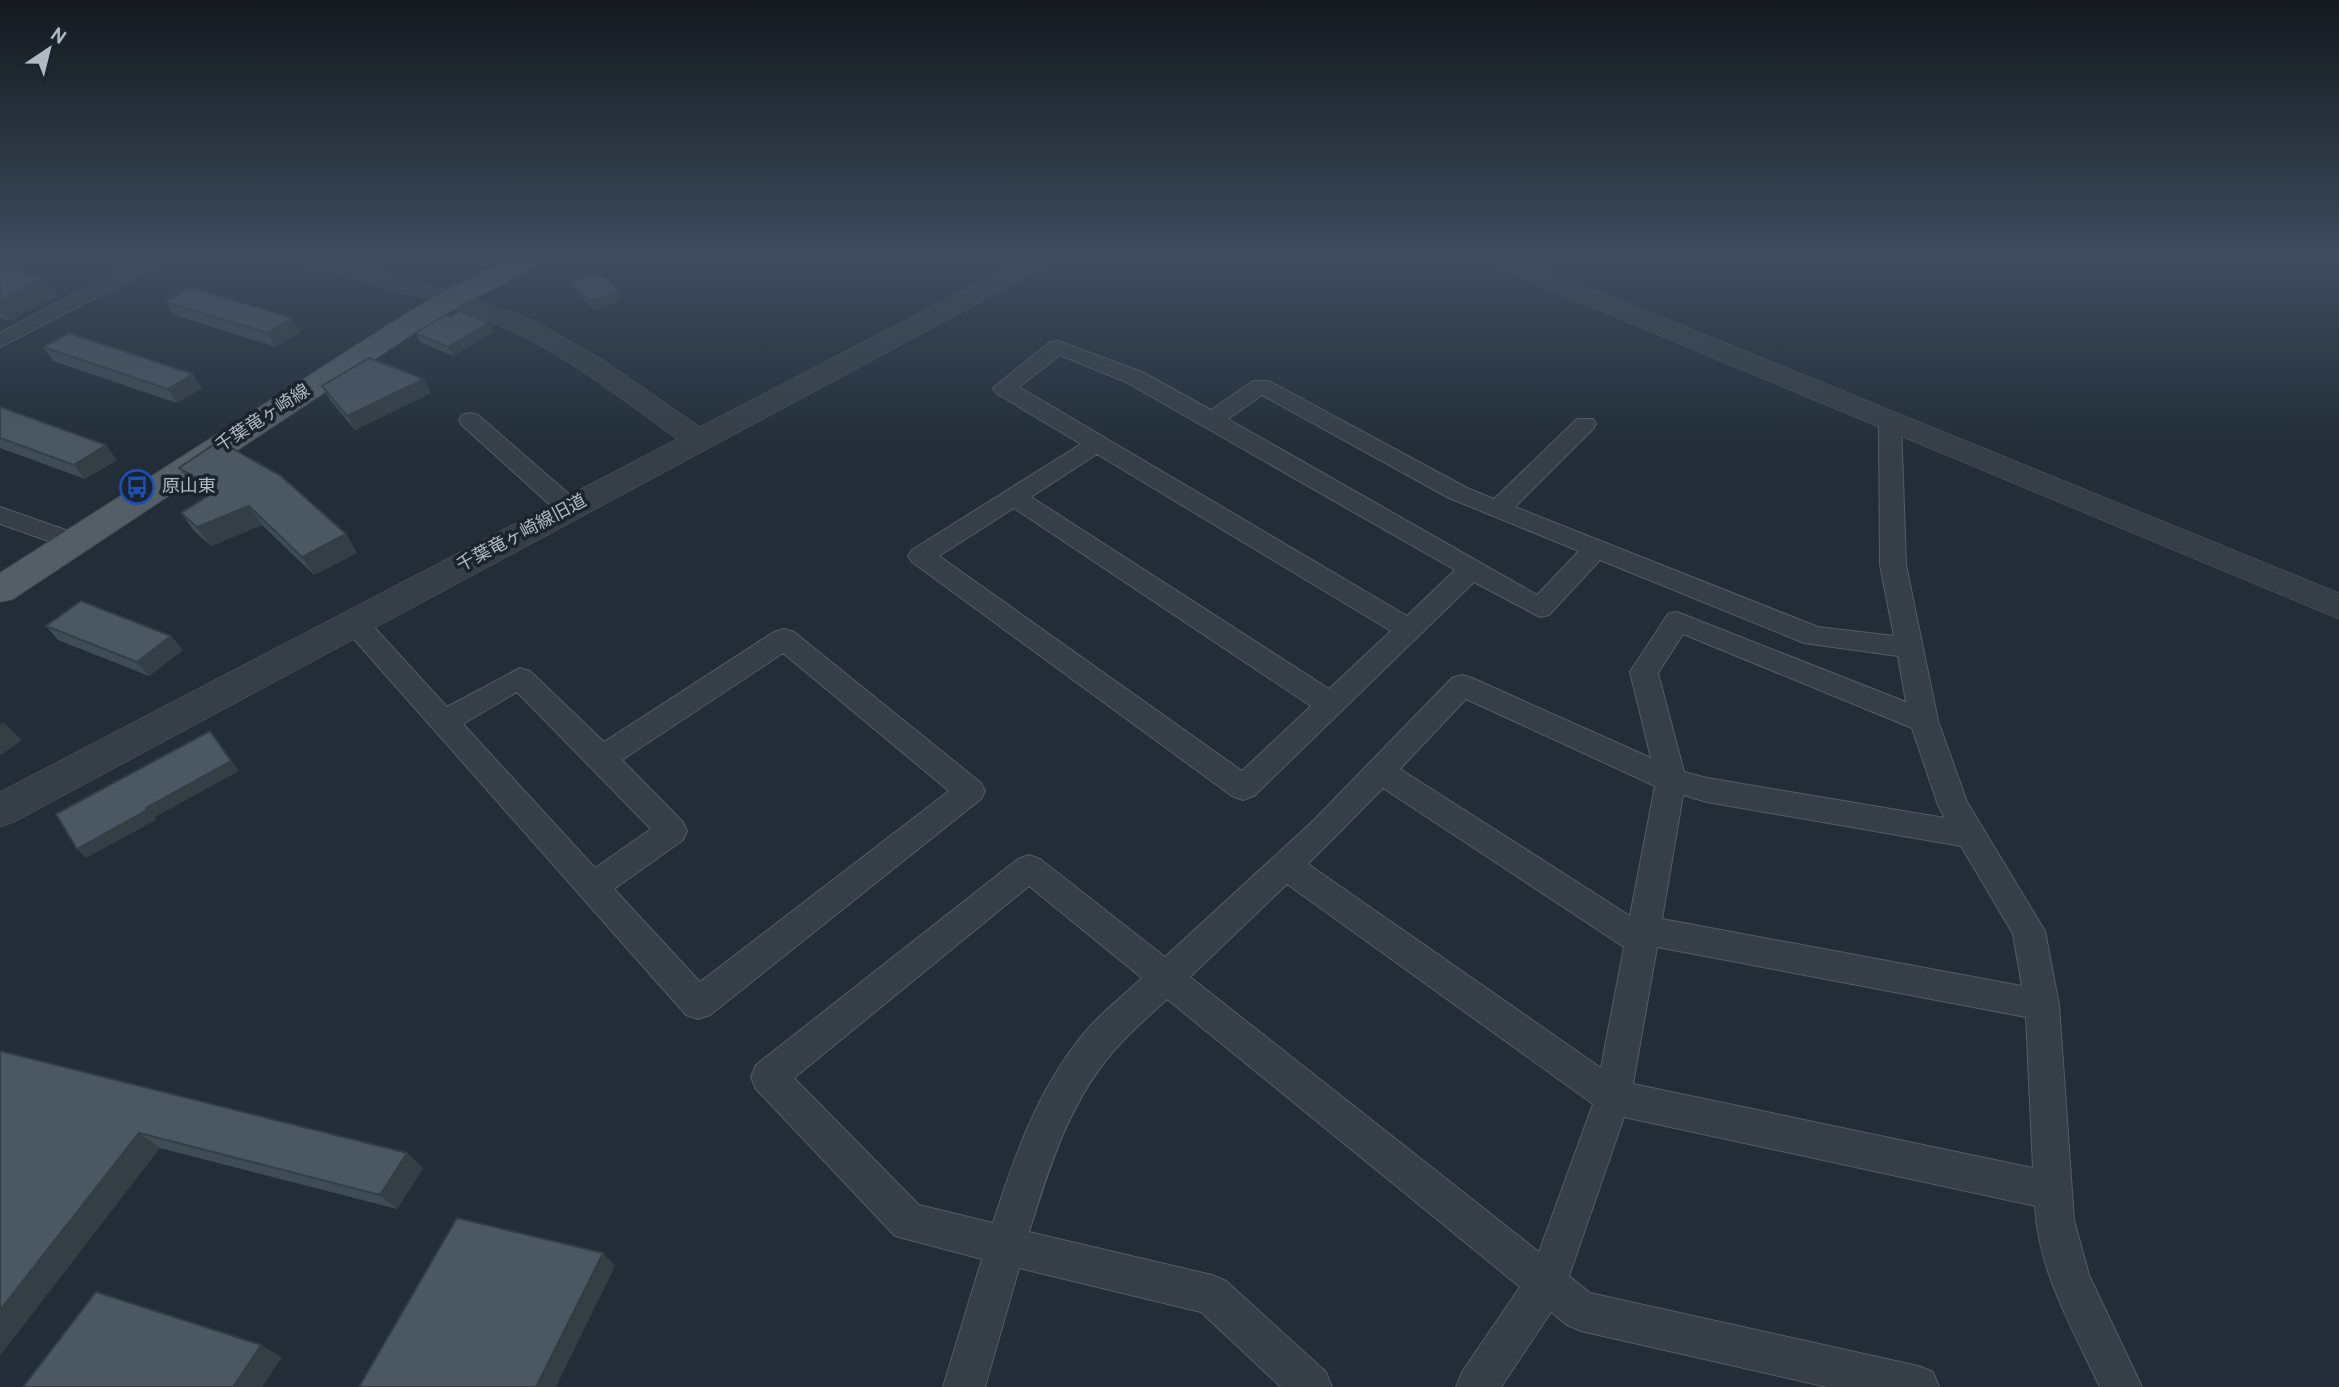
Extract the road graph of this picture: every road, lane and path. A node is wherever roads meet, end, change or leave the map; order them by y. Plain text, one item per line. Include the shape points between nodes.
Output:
1 (35, 323) edge
2 (412, 323) edge
3 (512, 323) edge
4 (922, 323) edge
5 (1651, 323) edge
6 (0, 341) edge
7 (1212, 419) junction
8 (470, 420) dead end
9 (1890, 422) junction
10 (1585, 424) dead end
11 (700, 441) junction
12 (1097, 444) junction
13 (1014, 497) junction
14 (569, 508) junction
15 (1497, 509) junction
16 (0, 515) edge
17 (75, 542) junction
18 (1597, 548) junction
19 (1472, 569) junction
20 (0, 590) edge
21 (2339, 607) edge
22 (354, 622) junction
23 (1409, 629) junction
24 (1909, 648) junction
25 (1330, 704) junction
26 (1924, 721) junction
27 (444, 722) junction
28 (602, 758) junction
29 (1380, 771) junction
30 (1671, 780) junction
31 (0, 811) edge
32 (1971, 835) junction
33 (1286, 866) junction
34 (593, 886) junction
35 (1643, 935) junction
36 (1166, 977) junction
37 (2042, 1006) junction
38 (1613, 1097) junction
39 (2053, 1191) junction
40 (1006, 1246) junction
41 (1547, 1283) junction
42 (964, 1387) edge
43 (1311, 1387) edge
44 (1477, 1387) edge
45 (1918, 1387) edge
46 (2121, 1387) edge

1 - 6 street
2 - 17 main road, 千葉竜ヶ崎線
3 - 11 street via 559,345
4 - 11 street, 千葉竜ヶ崎線旧道
5 - 9 street
7 - 12 street via 1135,377 1058,347 1004,388
7 - 15 street via 1261,386 1458,493
7 - 19 street
8 - 14 street
9 - 21 street
9 - 24 street via 1893,565
10 - 15 street
11 - 14 street, 千葉竜ヶ崎線旧道
12 - 13 street
12 - 23 street
13 - 25 street
13 - 25 street via 922,556 1243,788
14 - 22 street, 千葉竜ヶ崎線旧道
15 - 18 street
16 - 17 street
17 - 20 main road, 千葉竜ヶ崎線
18 - 19 street via 1540,608
18 - 24 street via 1814,636
19 - 23 street
22 - 27 street
22 - 31 street, 千葉竜ヶ崎線旧道
23 - 25 street
24 - 26 street
26 - 30 street via 1677,621 1644,672
26 - 32 street via 1954,805
27 - 28 street via 520,678
27 - 34 street
28 - 34 street via 672,831
28 - 34 street via 784,639 970,791 698,1004
29 - 30 street via 1462,685
29 - 33 street
29 - 35 street
30 - 32 street
30 - 35 street
32 - 37 street via 2029,932
33 - 36 street
33 - 38 street
35 - 37 street
35 - 38 street
36 - 40 street via 1089,1053 1060,1098 1036,1146
36 - 40 street via 1029,868 769,1077 909,1222
36 - 41 street
37 - 39 street
38 - 39 street
38 - 41 street
39 - 46 street via 2055,1220 2070,1279
40 - 42 street
40 - 43 street via 1212,1295
41 - 44 street
41 - 45 street via 1581,1311

